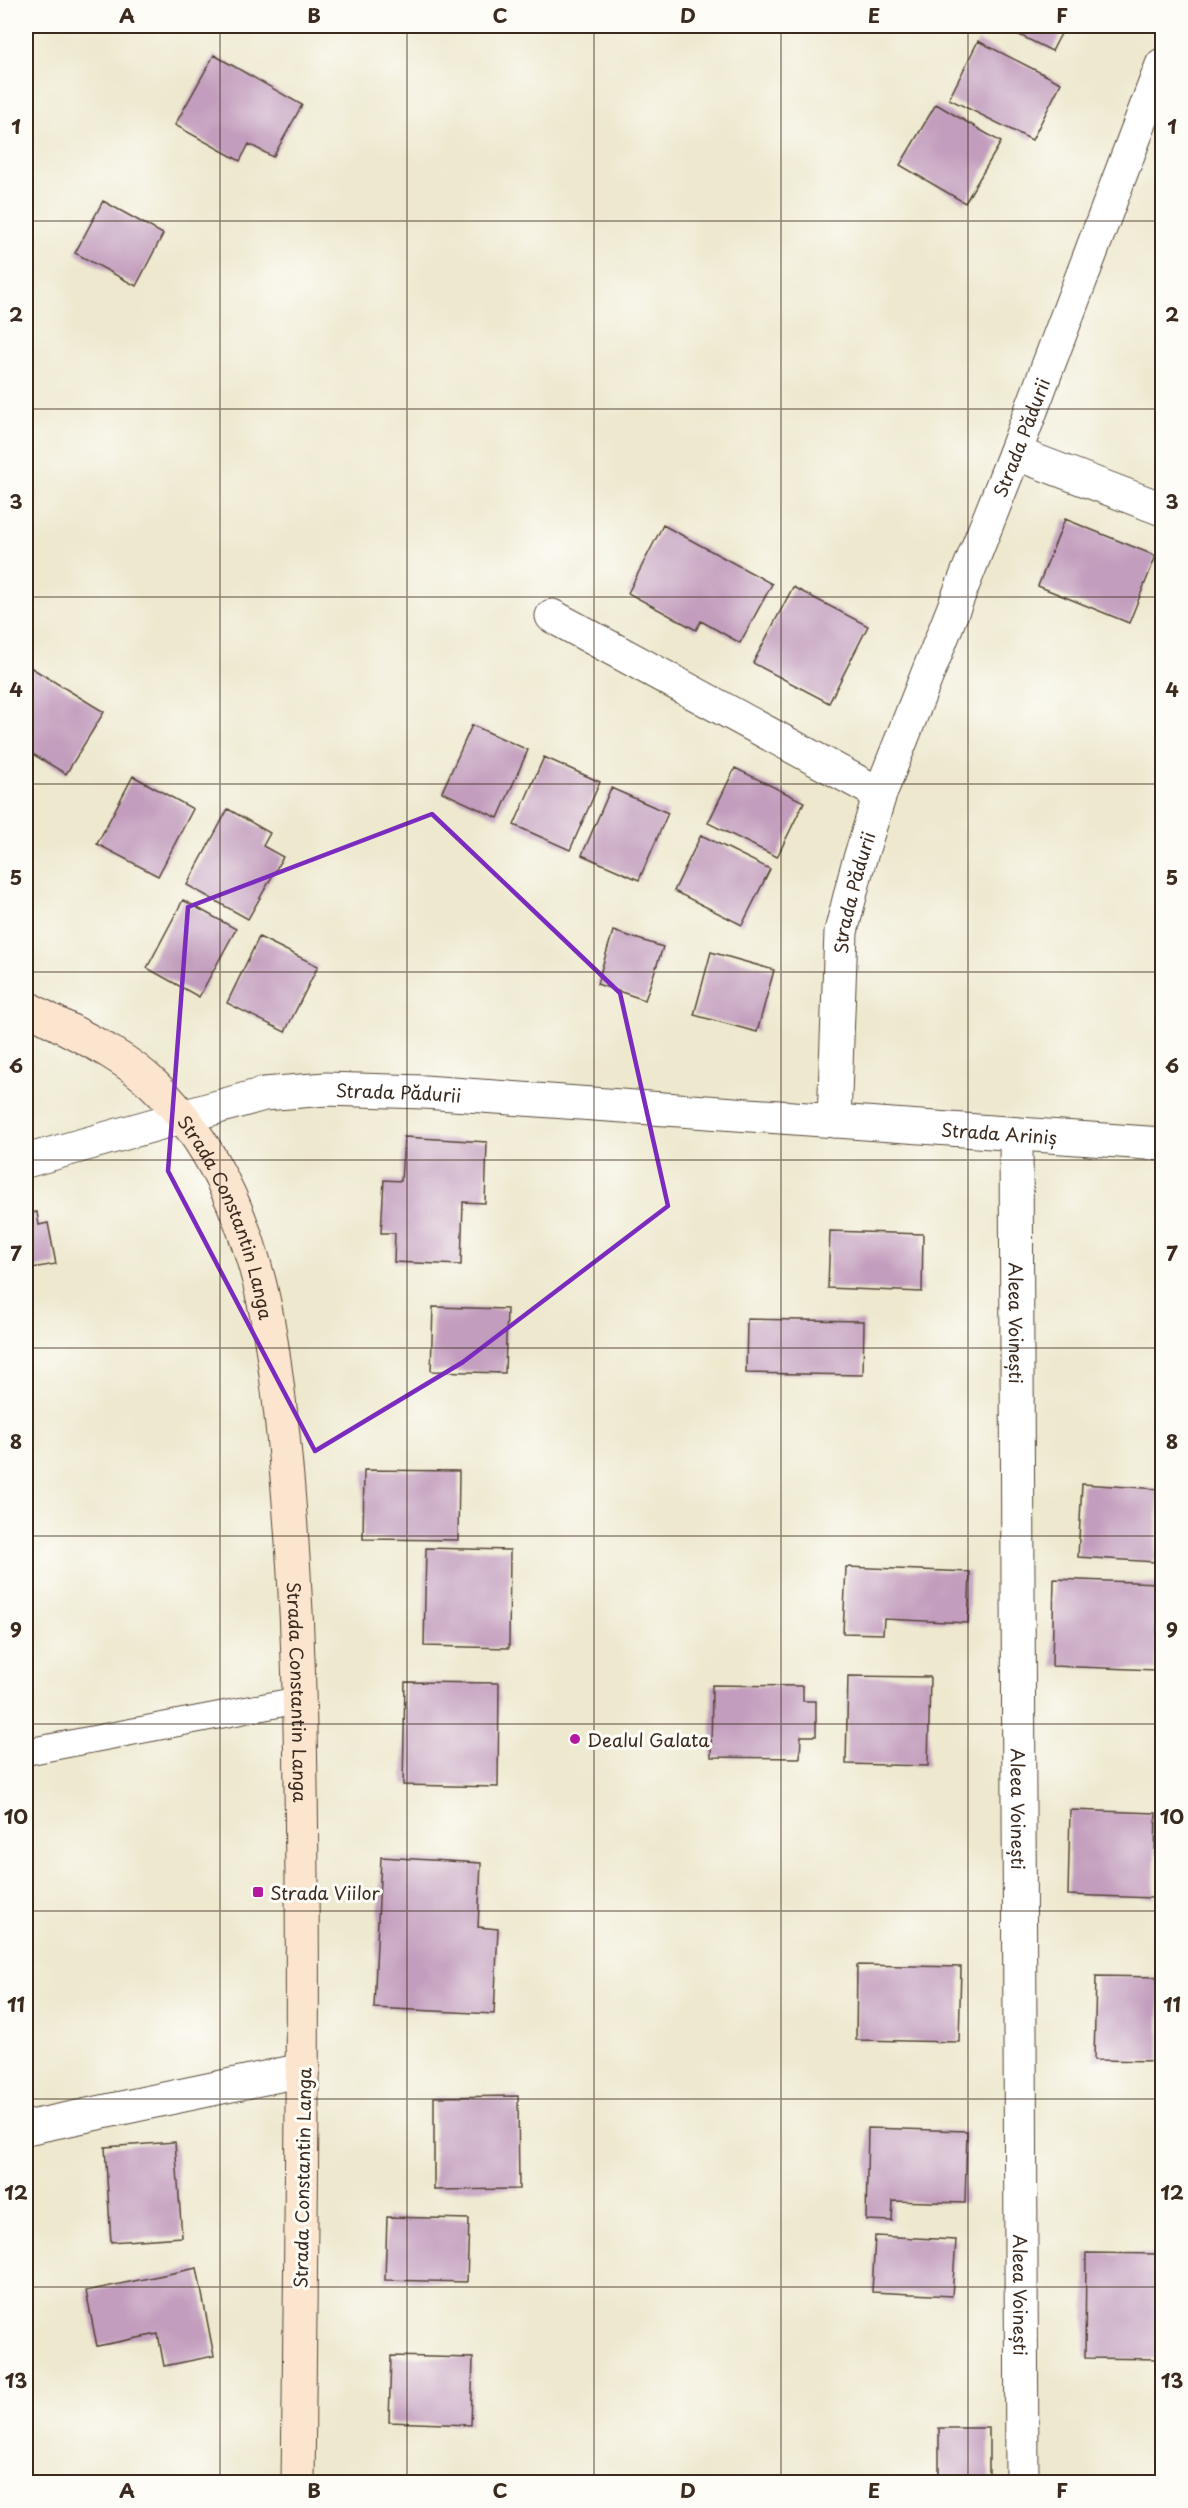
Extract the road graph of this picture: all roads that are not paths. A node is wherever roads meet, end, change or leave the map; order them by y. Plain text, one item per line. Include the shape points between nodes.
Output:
1 (1162, 65) edge
2 (1015, 453) junction
3 (1162, 509) edge
4 (552, 616) dead end
5 (880, 794) junction
6 (26, 1007) edge
7 (184, 1118) junction
8 (834, 1121) junction
9 (1016, 1134) junction
10 (1162, 1144) edge
11 (26, 1161) edge
12 (299, 1700) junction
13 (26, 1752) edge
14 (303, 2070) junction
15 (26, 2128) edge
16 (298, 2482) edge
17 (1022, 2482) edge

1 - 2 street, Strada Pădurii
2 - 3 street
2 - 5 street, Strada Pădurii
4 - 5 street
5 - 8 street, Strada Pădurii via 841,932
6 - 7 main road, Strada Constantin Langa via 125,1062 153,1084
7 - 8 street, Strada Pădurii via 264,1094 326,1089 424,1092
7 - 11 street, Strada Pădurii
7 - 12 main road, Strada Constantin Langa via 223,1181 248,1240 269,1315 292,1524
8 - 9 street, Strada Ariniș
9 - 10 street, Strada Ariniș
9 - 17 street, Aleea Voinești
12 - 13 lane
12 - 14 main road, Strada Constantin Langa
14 - 15 street
14 - 16 main road, Strada Constantin Langa

